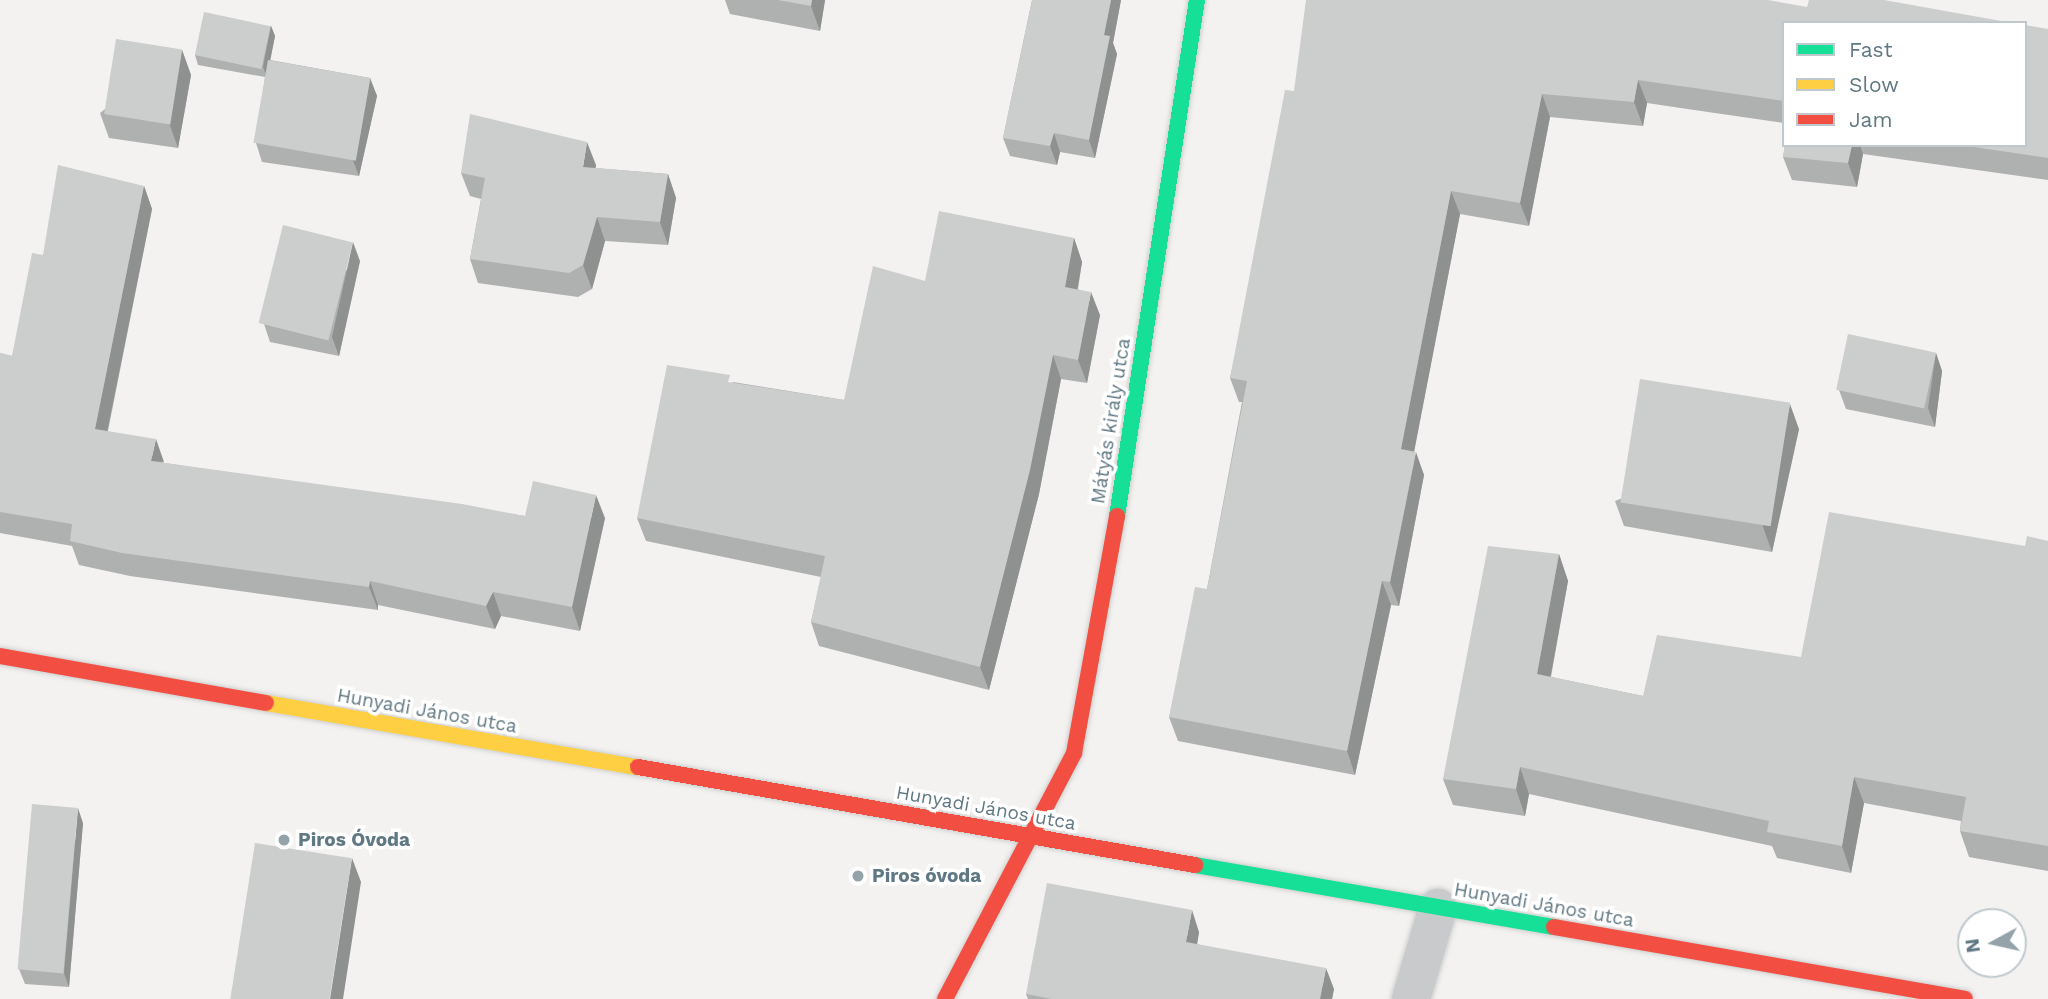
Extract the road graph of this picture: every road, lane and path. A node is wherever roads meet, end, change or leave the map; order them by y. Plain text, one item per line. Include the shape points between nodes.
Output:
1 (1197, 0) edge
2 (0, 656) edge
3 (1029, 837) junction
4 (1438, 908) junction
5 (945, 999) edge
6 (1411, 999) edge
7 (1965, 999) edge

1 - 3 street, Mátyás király utca via 1109,570 1074,753
2 - 3 street, Hunyadi János utca
3 - 4 street, Hunyadi János utca
3 - 5 street, Mátyás király utca
4 - 6 street
4 - 7 street, Hunyadi János utca

